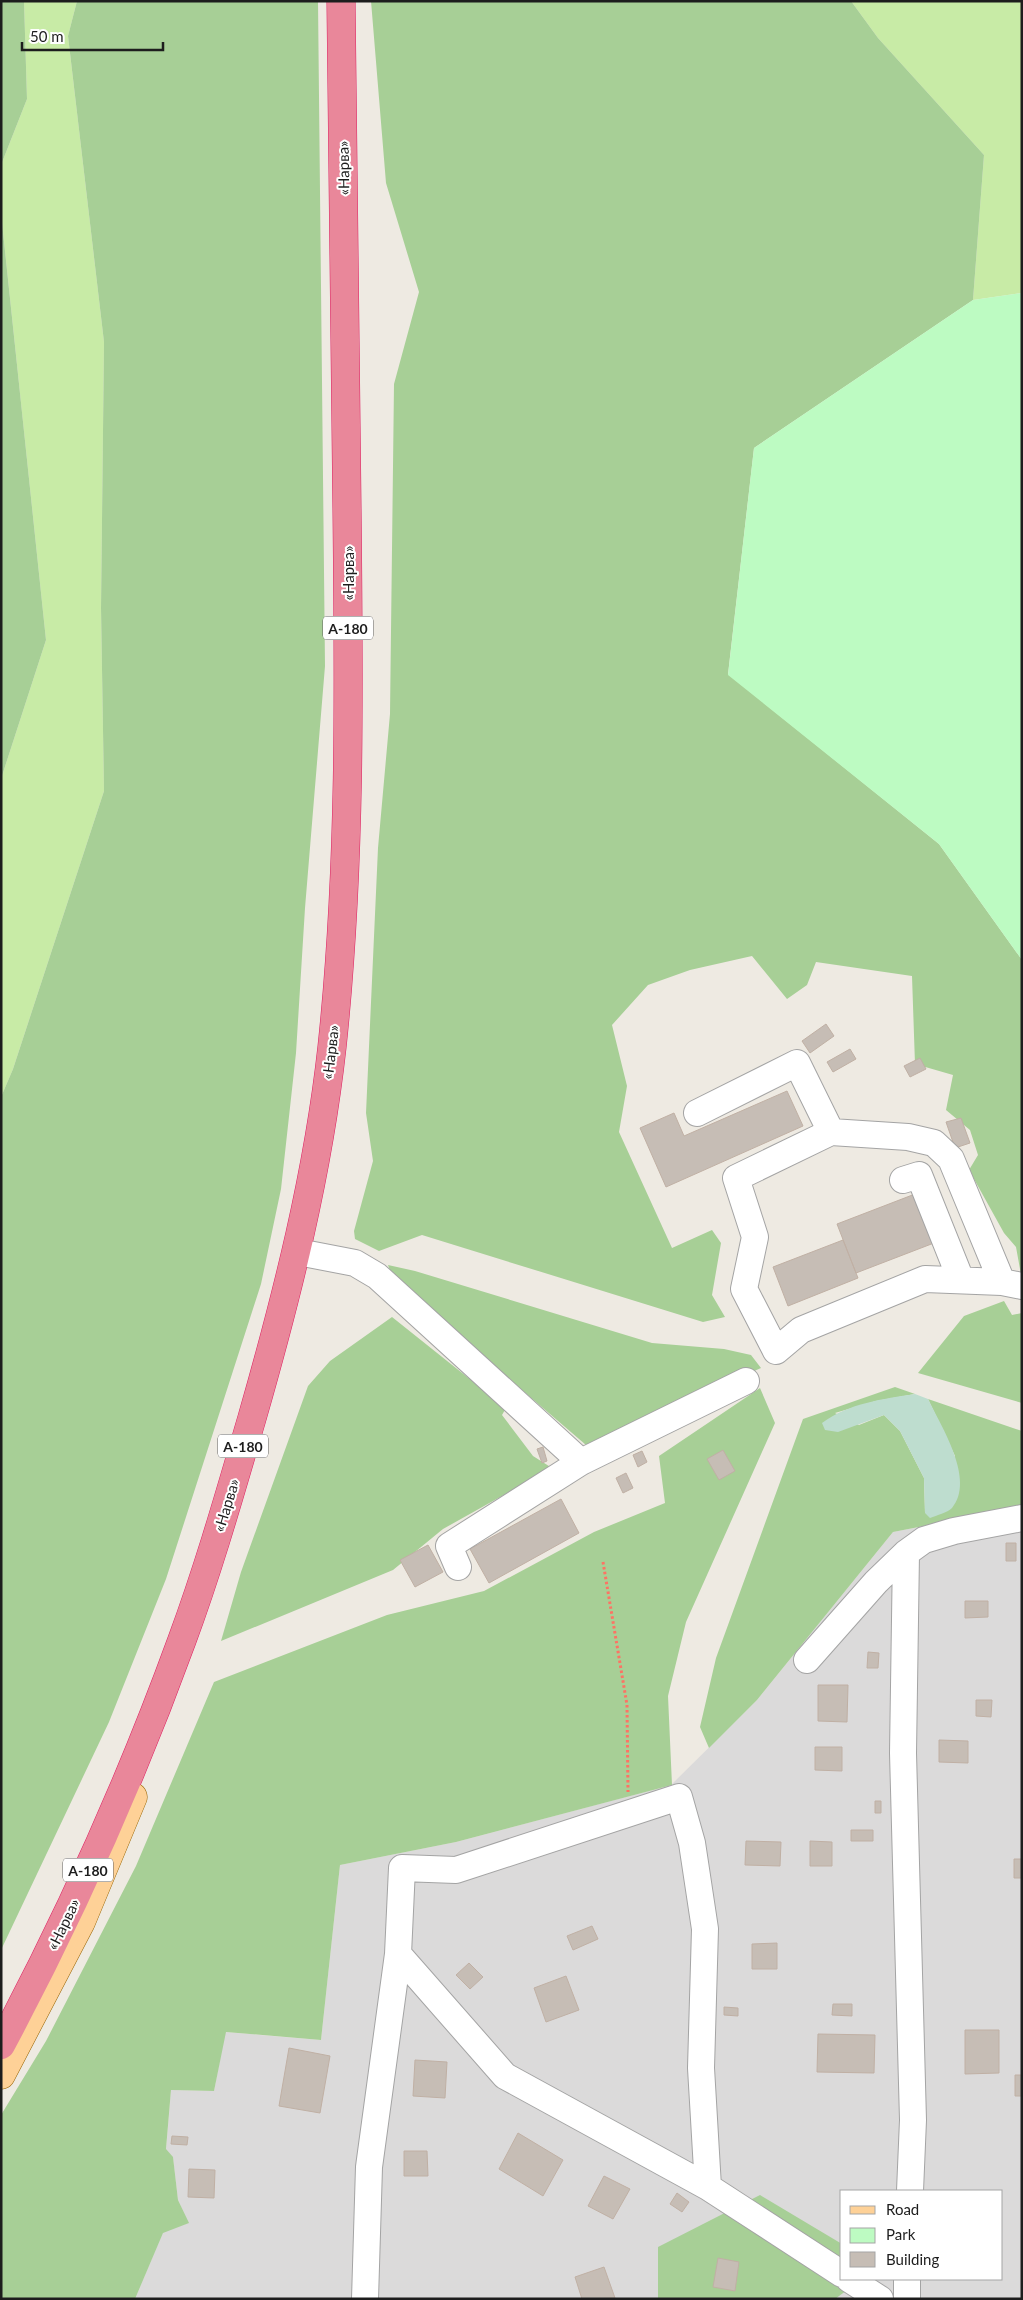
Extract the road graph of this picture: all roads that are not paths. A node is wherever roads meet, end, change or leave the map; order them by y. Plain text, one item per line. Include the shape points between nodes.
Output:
1 (341, 1) edge
2 (697, 1113) dead end
3 (831, 1132) junction
4 (903, 1180) dead end
5 (298, 1252) junction
6 (962, 1280) junction
7 (1012, 1284) edge
8 (746, 1380) dead end
9 (581, 1462) junction
10 (1022, 1518) edge
11 (906, 1552) junction
12 (458, 1567) dead end
13 (183, 1639) junction
14 (807, 1660) dead end
15 (163, 1689) junction
16 (398, 1954) junction
17 (1, 2018) edge
18 (1, 2045) edge
19 (1, 2075) edge
20 (708, 2188) junction
21 (910, 2190) edge
22 (840, 2273) edge
23 (851, 2280) edge
24 (907, 2280) edge
25 (365, 2299) edge
26 (880, 2299) edge
27 (907, 2299) edge

1 - 5 highway, «Нарва» / А-180 via 348,587 344,902 331,1051
2 - 3 street via 797,1063
3 - 6 street via 736,1178 756,1237 744,1289 776,1352 801,1330 924,1279
3 - 7 street via 908,1137 934,1143 940,1148 951,1159
4 - 6 street via 919,1174
5 - 9 street via 355,1264 377,1276
5 - 13 highway, «Нарва» / А-180 via 220,1526
6 - 7 street
8 - 9 street
9 - 12 street via 449,1546
10 - 11 street via 954,1531 924,1540
11 - 14 street
11 - 21 street via 904,1753 913,2120
13 - 15 highway, «Нарва» / А-180
13 - 19 main road via 143,1771 116,1841 81,1922
15 - 17 highway
15 - 18 highway, «Нарва» / А-180 via 68,1916
16 - 20 street via 505,2076
16 - 20 street via 402,1868 456,1870 679,1797 692,1843 705,1929 701,2068
16 - 25 street via 369,2167
20 - 22 street
23 - 26 street
24 - 27 street

